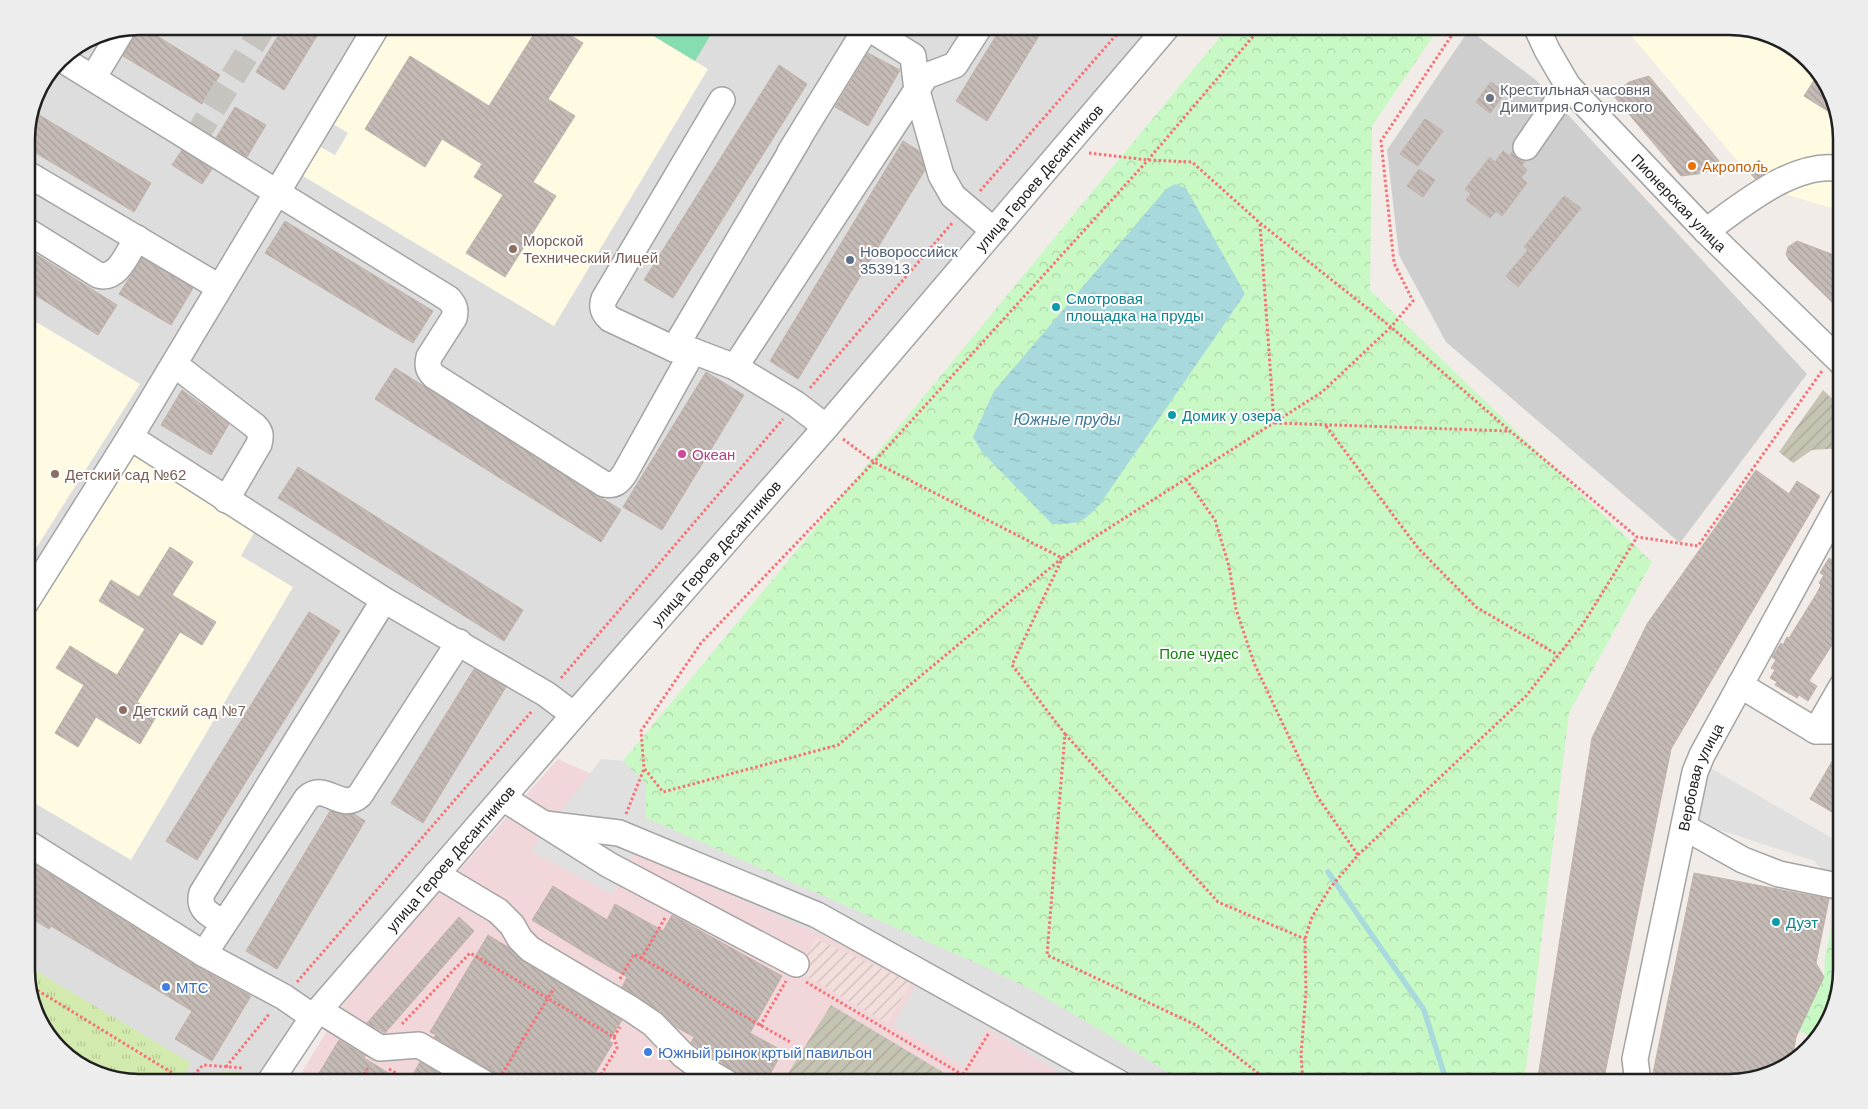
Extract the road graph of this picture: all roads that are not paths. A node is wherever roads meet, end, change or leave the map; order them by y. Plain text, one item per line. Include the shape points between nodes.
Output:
1 (372, 35) edge
2 (862, 35) edge
3 (880, 35) edge
4 (974, 35) edge
5 (1160, 35) edge
6 (1540, 35) edge
7 (117, 37) edge
8 (68, 63) edge
9 (92, 78) junction
10 (1568, 86) junction
11 (917, 91) junction
12 (722, 100) dead end
13 (1526, 147) dead end
14 (1833, 168) edge
15 (35, 178) edge
16 (276, 192) junction
17 (993, 230) junction
18 (1706, 231) junction
19 (35, 236) edge
20 (137, 238) junction
21 (220, 287) junction
22 (683, 350) junction
23 (174, 364) junction
24 (735, 367) junction
25 (1832, 367) edge
26 (826, 427) junction
27 (130, 437) junction
28 (226, 500) junction
29 (1833, 514) edge
30 (35, 588) edge
31 (384, 600) junction
32 (459, 642) junction
33 (1740, 685) junction
34 (1833, 702) edge
35 (574, 715) junction
36 (1816, 731) junction
37 (1833, 731) edge
38 (503, 798) junction
39 (544, 824) junction
40 (1684, 827) junction
41 (35, 848) edge
42 (436, 874) junction
43 (1833, 885) edge
44 (224, 922) junction
45 (204, 954) junction
46 (793, 968) road end
47 (316, 1013) junction
48 (275, 1074) edge
49 (482, 1074) edge
50 (711, 1074) edge
51 (1103, 1074) edge
52 (1637, 1074) edge

1 - 16 street
2 - 22 street via 795,144
3 - 11 street via 914,56
4 - 11 street via 956,65 926,76
5 - 17 street, улица Героев Десантников
6 - 10 street, Пионерская улица
7 - 9 street
8 - 9 street
9 - 16 street
10 - 13 street
10 - 18 street, Пионерская улица
11 - 17 street via 941,175 953,196
11 - 24 street
12 - 22 street via 602,307 610,319
14 - 18 street via 1809,170 1785,179
15 - 20 street
16 - 21 street
16 - 22 street via 449,299 456,311 429,357 429,371 604,484 618,482 625,473
17 - 26 street, улица Героев Десантников
18 - 25 street, Пионерская улица
19 - 20 street via 105,277 117,270
20 - 21 street
21 - 23 street
22 - 24 street
23 - 27 street
23 - 28 street via 260,431 259,444
24 - 26 street via 796,404
26 - 35 street, улица Героев Десантников
27 - 28 street
27 - 30 street
28 - 31 street
29 - 33 street, Вербовая улица
31 - 32 street
31 - 44 street via 202,893 202,907
32 - 35 street via 546,694
32 - 44 street via 360,795 349,802 318,792 307,798
33 - 36 street
33 - 40 street, Вербовая улица via 1702,754
34 - 36 street
35 - 38 street, улица Героев Десантников
36 - 37 street
38 - 39 street
38 - 42 street, улица Героев Десантников
39 - 46 street via 609,865
39 - 51 street via 619,833 817,915
40 - 43 street via 1743,860 1779,874
40 - 52 street, Вербовая улица via 1635,1059
41 - 45 street
42 - 47 street, улица Героев Десантников
42 - 50 street via 498,912 530,949 653,1024 683,1055
44 - 45 street
45 - 47 street
47 - 48 street, улица Героев Десантников
47 - 49 street via 380,1056 419,1045

